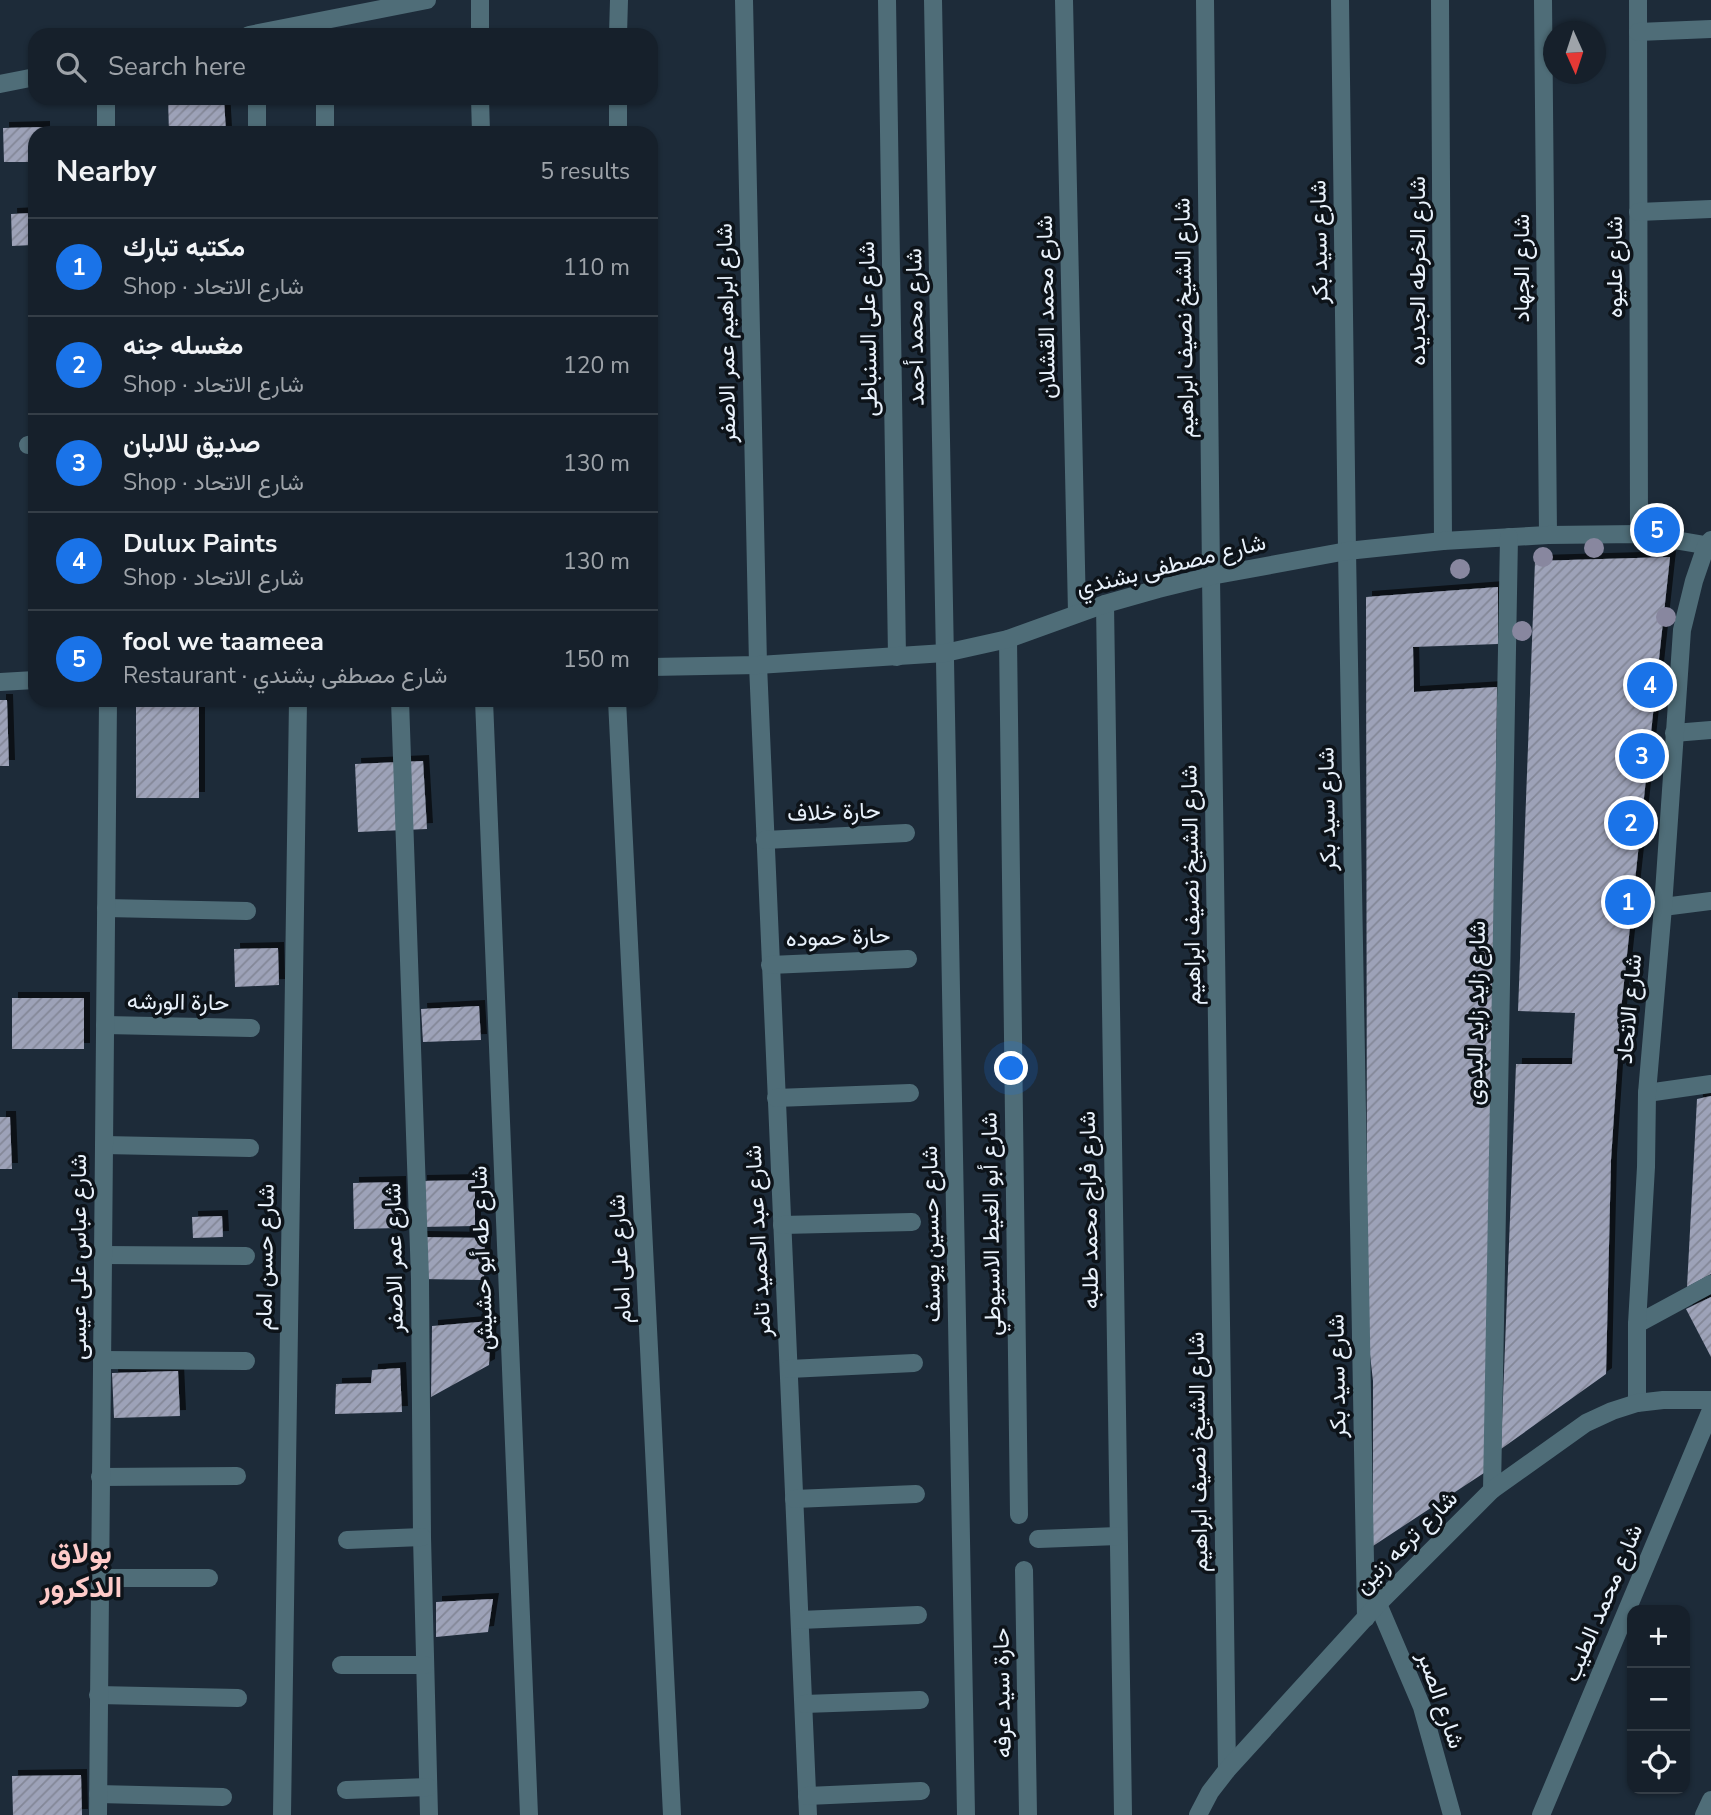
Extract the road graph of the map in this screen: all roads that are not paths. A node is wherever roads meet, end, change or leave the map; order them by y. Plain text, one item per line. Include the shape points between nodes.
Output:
1 (427, 0) edge
2 (480, 0) edge
3 (619, 0) edge
4 (744, 0) edge
5 (887, 0) edge
6 (933, 0) edge
7 (1064, 0) edge
8 (1205, 0) edge
9 (1340, 0) edge
10 (1440, 0) edge
11 (1543, 0) edge
12 (1638, 0) edge
13 (325, 28) edge
14 (480, 28) edge
15 (618, 28) edge
16 (1711, 29) edge
17 (1638, 32) junction
18 (28, 78) edge
19 (0, 84) edge
20 (106, 105) edge
21 (257, 105) edge
22 (325, 105) edge
23 (480, 105) edge
24 (618, 105) edge
25 (106, 126) edge
26 (257, 126) edge
27 (325, 126) edge
28 (481, 126) edge
29 (618, 126) edge
30 (1711, 209) edge
31 (1639, 212) junction
32 (1639, 534) junction
33 (1548, 535) junction
34 (1509, 537) junction
35 (1443, 541) junction
36 (1709, 544) edge
37 (1347, 551) junction
38 (1211, 576) junction
39 (1105, 604) junction
40 (1077, 613) junction
41 (1008, 639) junction
42 (945, 653) junction
43 (897, 657) junction
44 (758, 665) junction
45 (658, 667) edge
46 (28, 680) edge
47 (0, 681) edge
48 (108, 707) edge
49 (298, 707) edge
50 (400, 707) edge
51 (484, 707) edge
52 (617, 707) edge
53 (1711, 730) edge
54 (1674, 733) junction
55 (906, 833) dead end
56 (765, 839) junction
57 (1711, 901) edge
58 (1662, 907) junction
59 (106, 908) junction
60 (247, 911) dead end
61 (908, 959) dead end
62 (770, 965) junction
63 (105, 1025) junction
64 (251, 1028) dead end
65 (1711, 1083) edge
66 (910, 1093) dead end
67 (1647, 1093) junction
68 (776, 1098) junction
69 (104, 1145) junction
70 (250, 1147) dead end
71 (912, 1222) dead end
72 (782, 1225) junction
73 (103, 1255) junction
74 (246, 1256) dead end
75 (1711, 1284) edge
76 (1637, 1324) junction
77 (102, 1360) junction
78 (246, 1361) dead end
79 (914, 1363) dead end
80 (789, 1369) junction
81 (1711, 1399) edge
82 (1637, 1404) junction
83 (1711, 1410) edge
84 (237, 1476) dead end
85 (100, 1477) junction
86 (1492, 1490) junction
87 (916, 1494) dead end
88 (794, 1499) junction
89 (1019, 1515) dead end
90 (1118, 1536) junction
91 (422, 1537) junction
92 (1038, 1539) dead end
93 (347, 1540) dead end
94 (1024, 1570) dead end
95 (100, 1578) junction
96 (209, 1578) dead end
97 (1372, 1611) junction
98 (918, 1615) dead end
99 (800, 1620) junction
100 (341, 1665) dead end
101 (425, 1665) junction
102 (99, 1695) junction
103 (238, 1698) dead end
104 (920, 1700) dead end
105 (804, 1704) junction
106 (1227, 1770) junction
107 (428, 1787) junction
108 (346, 1790) dead end
109 (921, 1791) dead end
110 (98, 1794) junction
111 (807, 1796) junction
112 (223, 1797) dead end
113 (1711, 1800) edge
114 (98, 1815) edge
115 (282, 1815) edge
116 (429, 1815) edge
117 (529, 1815) edge
118 (671, 1815) edge
119 (808, 1815) edge
120 (966, 1815) edge
121 (1028, 1815) edge
122 (1123, 1815) edge
123 (1198, 1815) edge
124 (1452, 1815) edge
125 (1541, 1815) edge
126 (1704, 1815) edge

1 - 13 street
2 - 14 street
3 - 15 street
4 - 44 street, شارع ابراهيم عمر الاصفر
5 - 43 street, شارع على السنباطى
6 - 42 street, شارع محمد أحمد
7 - 40 street, شارع محمد القشلان
8 - 38 street, شارع الشيخ نصيف ابراهيم
9 - 37 street, شارع سيد بكر
10 - 35 street, شارع الخرطه الجديده
11 - 33 street, شارع الجهاد
12 - 17 street, شارع عليوه
16 - 17 street
17 - 31 street, شارع عليوه
18 - 19 street
20 - 25 street
21 - 26 street
22 - 27 street
23 - 28 street
24 - 29 street
30 - 31 street
31 - 32 street, شارع عليوه
32 - 33 street, شارع مصطفى بشندي
32 - 36 street, شارع مصطفى بشندي
33 - 34 street, شارع مصطفى بشندي
34 - 35 street, شارع مصطفى بشندي
34 - 86 street, شارع زايد زايد البدوى
35 - 37 street, شارع مصطفى بشندي
36 - 54 street, شارع الاتحاد via 1682,630
37 - 38 street, شارع مصطفى بشندي
37 - 97 street, شارع سيد بكر
38 - 39 street, شارع مصطفى بشندي
38 - 106 street, شارع الشيخ نصيف ابراهيم
39 - 40 street, شارع مصطفى بشندي
39 - 90 street, شارع فراج محمد طلبه
40 - 41 street, شارع مصطفى بشندي
41 - 42 street, شارع مصطفى بشندي
41 - 89 street, شارع أبو الغيط الاسيوطي
42 - 43 street, شارع مصطفى بشندي
42 - 120 street, شارع حسين يوسف
43 - 44 street, شارع مصطفى بشندي
44 - 45 street, شارع مصطفى بشندي
44 - 56 street, شارع عبد الحميد تامر
46 - 47 street
48 - 59 street, شارع عباس على عيسى
49 - 115 street, شارع حسن امام
50 - 91 street, شارع عمر الاصفر via 420,1279
51 - 117 street, شارع طه أبو حشيش
52 - 118 street, شارع على امام
53 - 54 street
54 - 58 street, شارع الاتحاد
55 - 56 street, حارة خلاف
56 - 62 street, شارع عبد الحميد تامر
57 - 58 street
58 - 67 street, شارع الاتحاد
59 - 60 street
59 - 63 street, شارع عباس على عيسى
61 - 62 street, حارة حموده
62 - 68 street, شارع عبد الحميد تامر
63 - 64 street, حارة الورشه
63 - 69 street, شارع عباس على عيسى
65 - 67 street
66 - 68 street
67 - 76 street, شارع الاتحاد
68 - 72 street, شارع عبد الحميد تامر
69 - 70 street
69 - 73 street, شارع عباس على عيسى
71 - 72 street
72 - 80 street, شارع عبد الحميد تامر
73 - 74 street
73 - 77 street, شارع عباس على عيسى
75 - 76 street
76 - 82 street, شارع الاتحاد
77 - 78 street
77 - 85 street, شارع عباس على عيسى
79 - 80 street
80 - 88 street, شارع عبد الحميد تامر
81 - 82 street, شارع ترعه زنين
82 - 86 street, شارع ترعه زنين via 1586,1423
83 - 125 street, شارع محمد الطيب
84 - 85 street
85 - 95 street, شارع عباس على عيسى
86 - 97 street, شارع ترعه زنين
87 - 88 street
88 - 99 street, شارع عبد الحميد تامر
90 - 92 street
90 - 122 street, شارع فراج محمد طلبه
91 - 93 street
91 - 101 street, شارع عمر الاصفر
94 - 121 street, حارة سيد عرفه
95 - 96 street
95 - 102 street, شارع عباس على عيسى
97 - 106 street, شارع ترعه زنين
97 - 124 street, شارع الصبر via 1422,1707
98 - 99 street
99 - 105 street, شارع عبد الحميد تامر
100 - 101 street
101 - 107 street, شارع عمر الاصفر
102 - 103 street
102 - 110 street, شارع عباس على عيسى
104 - 105 street
105 - 111 street, شارع عبد الحميد تامر
106 - 123 street, شارع ترعه زنين
107 - 108 street
107 - 116 street, شارع عمر الاصفر
109 - 111 street
110 - 112 street
110 - 114 street, شارع عباس على عيسى
111 - 119 street, شارع عبد الحميد تامر
113 - 126 street

